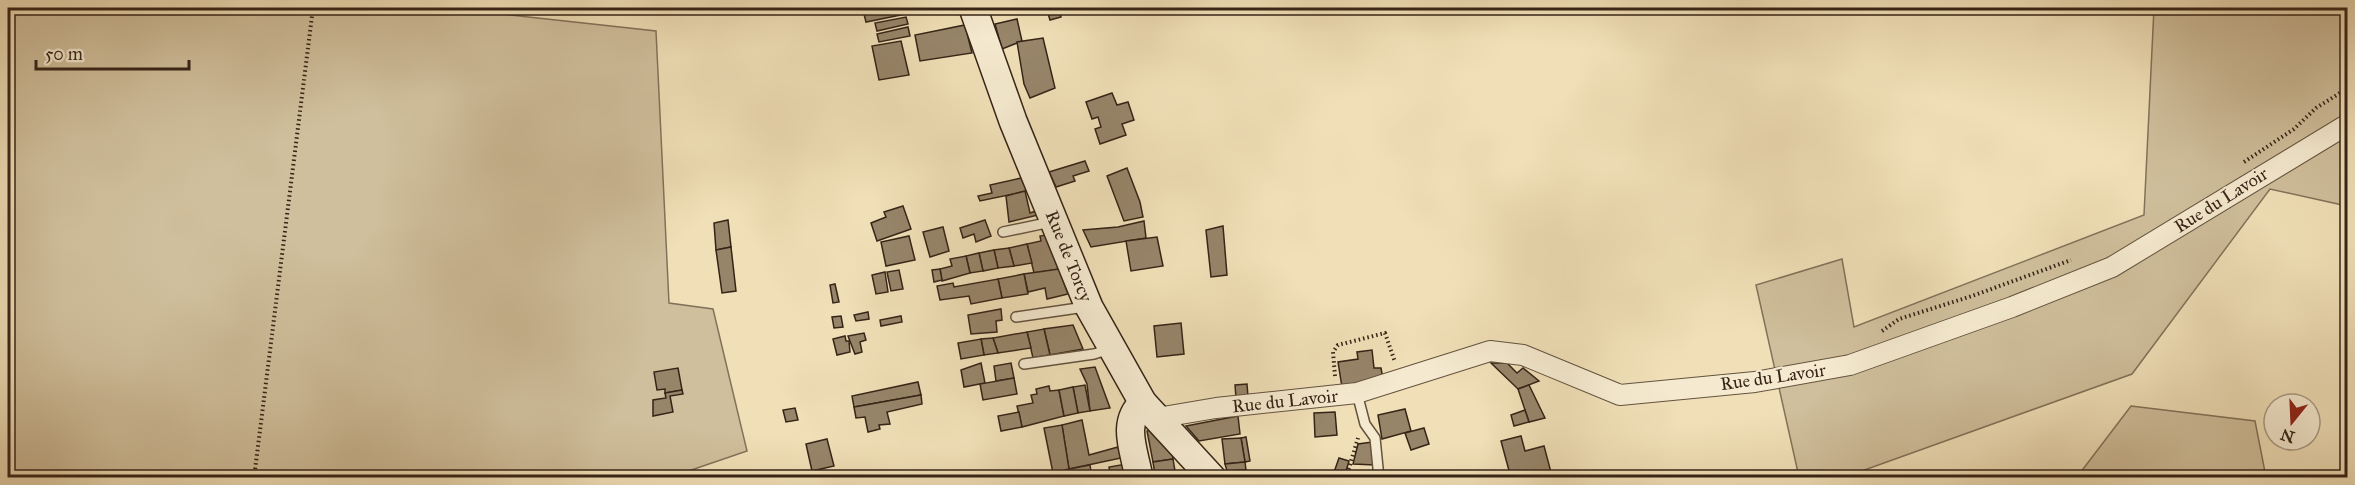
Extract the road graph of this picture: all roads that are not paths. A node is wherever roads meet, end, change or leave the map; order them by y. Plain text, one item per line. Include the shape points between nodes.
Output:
1 (973, 8) edge
2 (2348, 124) edge
3 (1054, 222) junction
4 (1004, 232) dead end
5 (1089, 306) junction
6 (1016, 317) dead end
7 (1112, 348) junction
8 (1024, 364) dead end
9 (1357, 393) junction
10 (1150, 411) junction
11 (1139, 477) edge
12 (1212, 477) edge
13 (1379, 477) edge

1 - 3 street, Rue de Torcy
2 - 9 street, Rue du Lavoir via 2112,267 1850,366 1755,382 1620,395 1523,355 1490,351
3 - 4 lane
3 - 5 street, Rue de Torcy
5 - 6 lane
5 - 7 street, Rue de Torcy
7 - 8 lane
7 - 10 street, Rue de Torcy
9 - 10 street, Rue du Lavoir
9 - 13 lane via 1365,424 1375,438
10 - 11 street via 1134,411 1129,429
10 - 12 street, Rue de Torcy

